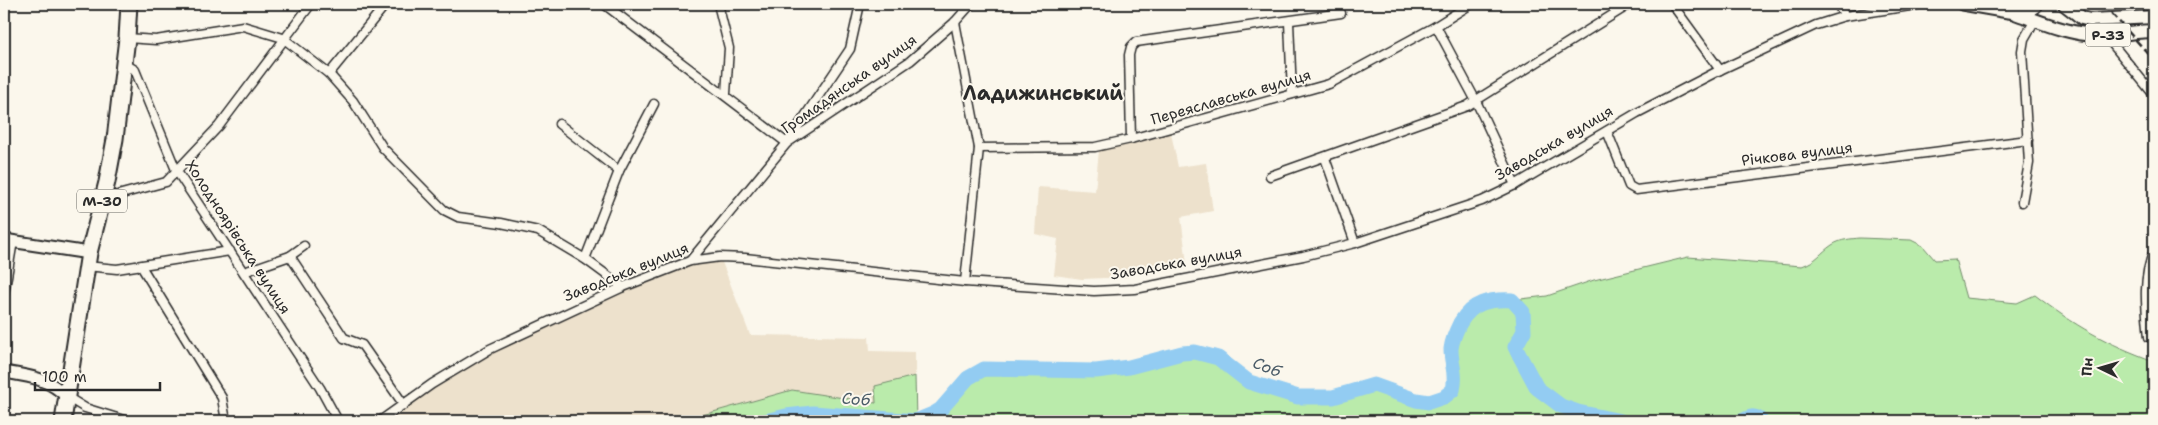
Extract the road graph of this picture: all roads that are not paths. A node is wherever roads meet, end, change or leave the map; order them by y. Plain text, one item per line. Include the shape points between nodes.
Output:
1 (129, 4) edge
2 (311, 4) edge
3 (386, 4) edge
4 (604, 4) edge
5 (718, 4) edge
6 (860, 4) edge
7 (1471, 4) edge
8 (1630, 4) edge
9 (1672, 4) edge
10 (1837, 4) edge
11 (1923, 4) edge
12 (1962, 4) edge
13 (2037, 4) edge
14 (2064, 4) edge
15 (2135, 4) edge
16 (967, 5) edge
17 (2007, 9) edge
18 (2153, 12) edge
19 (1341, 13) dead end
20 (1845, 16) junction
21 (2126, 17) junction
22 (2035, 20) junction
23 (955, 22) junction
24 (1289, 22) junction
25 (1436, 26) junction
26 (2138, 31) junction
27 (2154, 31) edge
28 (2106, 35) junction
29 (127, 38) junction
30 (284, 38) junction
31 (125, 64) junction
32 (1720, 70) junction
33 (329, 74) junction
34 (726, 94) junction
35 (1292, 94) junction
36 (2154, 95) edge
37 (1476, 101) junction
38 (654, 104) dead end
39 (559, 124) dead end
40 (1607, 131) junction
41 (1131, 139) junction
42 (2028, 140) junction
43 (788, 143) junction
44 (979, 148) junction
45 (1325, 158) junction
46 (176, 170) junction
47 (619, 171) junction
48 (1270, 176) dead end
49 (1515, 185) junction
50 (103, 199) junction
51 (2022, 202) dead end
52 (8, 241) edge
53 (1354, 243) junction
54 (304, 246) dead end
55 (230, 251) junction
56 (2152, 255) edge
57 (290, 256) junction
58 (88, 259) junction
59 (585, 260) junction
60 (690, 261) junction
61 (141, 266) junction
62 (244, 272) junction
63 (965, 282) junction
64 (623, 288) junction
65 (4, 294) edge
66 (2149, 337) dead end
67 (4, 362) edge
68 (4, 372) edge
69 (67, 396) junction
70 (404, 405) junction
71 (63, 421) edge
72 (127, 421) edge
73 (226, 421) edge
74 (338, 421) edge
75 (380, 421) edge

1 - 29 highway, М-30
2 - 30 street
3 - 33 street
4 - 34 street
5 - 34 street via 729,48
6 - 43 street via 850,49
7 - 25 street, Переяславська вулиця
8 - 37 street
9 - 32 street
10 - 20 street
11 - 20 street, Заводська вулиця
12 - 17 street
13 - 17 main road via 2030,10
14 - 21 main road, Р-33 via 2090,20
15 - 21 main road
16 - 23 street, Громадянська вулиця
17 - 22 main road, Р-33
18 - 21 main road, Р-33
18 - 26 main road
19 - 24 street
20 - 32 street, Заводська вулиця via 1816,25
22 - 28 main road, Р-33 via 2074,32
22 - 42 street via 2024,38 2022,51
23 - 43 street, Громадянська вулиця via 896,71
23 - 44 street
24 - 35 street
24 - 41 street via 1136,42 1129,55
25 - 35 street, Переяславська вулиця via 1344,78
25 - 37 street
26 - 27 main road, Р-33
26 - 28 main road, Р-33
28 - 36 street
29 - 30 street via 156,40 243,26
29 - 31 highway, М-30
30 - 33 street
30 - 46 street via 219,126
31 - 46 street, Холодноярівська вулиця via 135,70
31 - 50 highway, М-30 via 113,157
32 - 40 street, Заводська вулиця
33 - 59 street via 352,101 383,148 444,210 458,217 538,232
34 - 43 street
35 - 41 street, Переяславська вулиця
37 - 45 street
37 - 49 street
38 - 47 street
39 - 47 street
40 - 42 street, Річкова вулиця via 1629,186 1636,190
40 - 49 street, Заводська вулиця
41 - 44 street, Переяславська вулиця via 1095,147
42 - 51 street via 2029,163
43 - 60 street, Громадянська вулиця
44 - 63 street
45 - 48 street
45 - 53 street
46 - 50 street via 166,182
46 - 55 street, Холодноярівська вулиця
47 - 59 street
49 - 53 street, Заводська вулиця via 1482,201
50 - 58 highway, М-30
52 - 58 street
52 - 65 street
53 - 63 street, Заводська вулиця via 1121,291
54 - 57 street
55 - 61 street
55 - 62 street, Холодноярівська вулиця
56 - 66 street via 2144,297
57 - 62 street
57 - 70 street via 344,338 362,345
58 - 61 street via 117,269
58 - 69 highway, М-30
59 - 64 street
60 - 63 street, Заводська вулиця via 746,258
60 - 64 street, Заводська вулиця
61 - 73 street via 222,398
62 - 74 street, Холодноярівська вулиця
64 - 70 street, Заводська вулиця via 490,349
67 - 68 street
68 - 69 street via 49,382
69 - 71 highway, М-30
69 - 72 street via 84,408
70 - 75 street, Заводська вулиця

